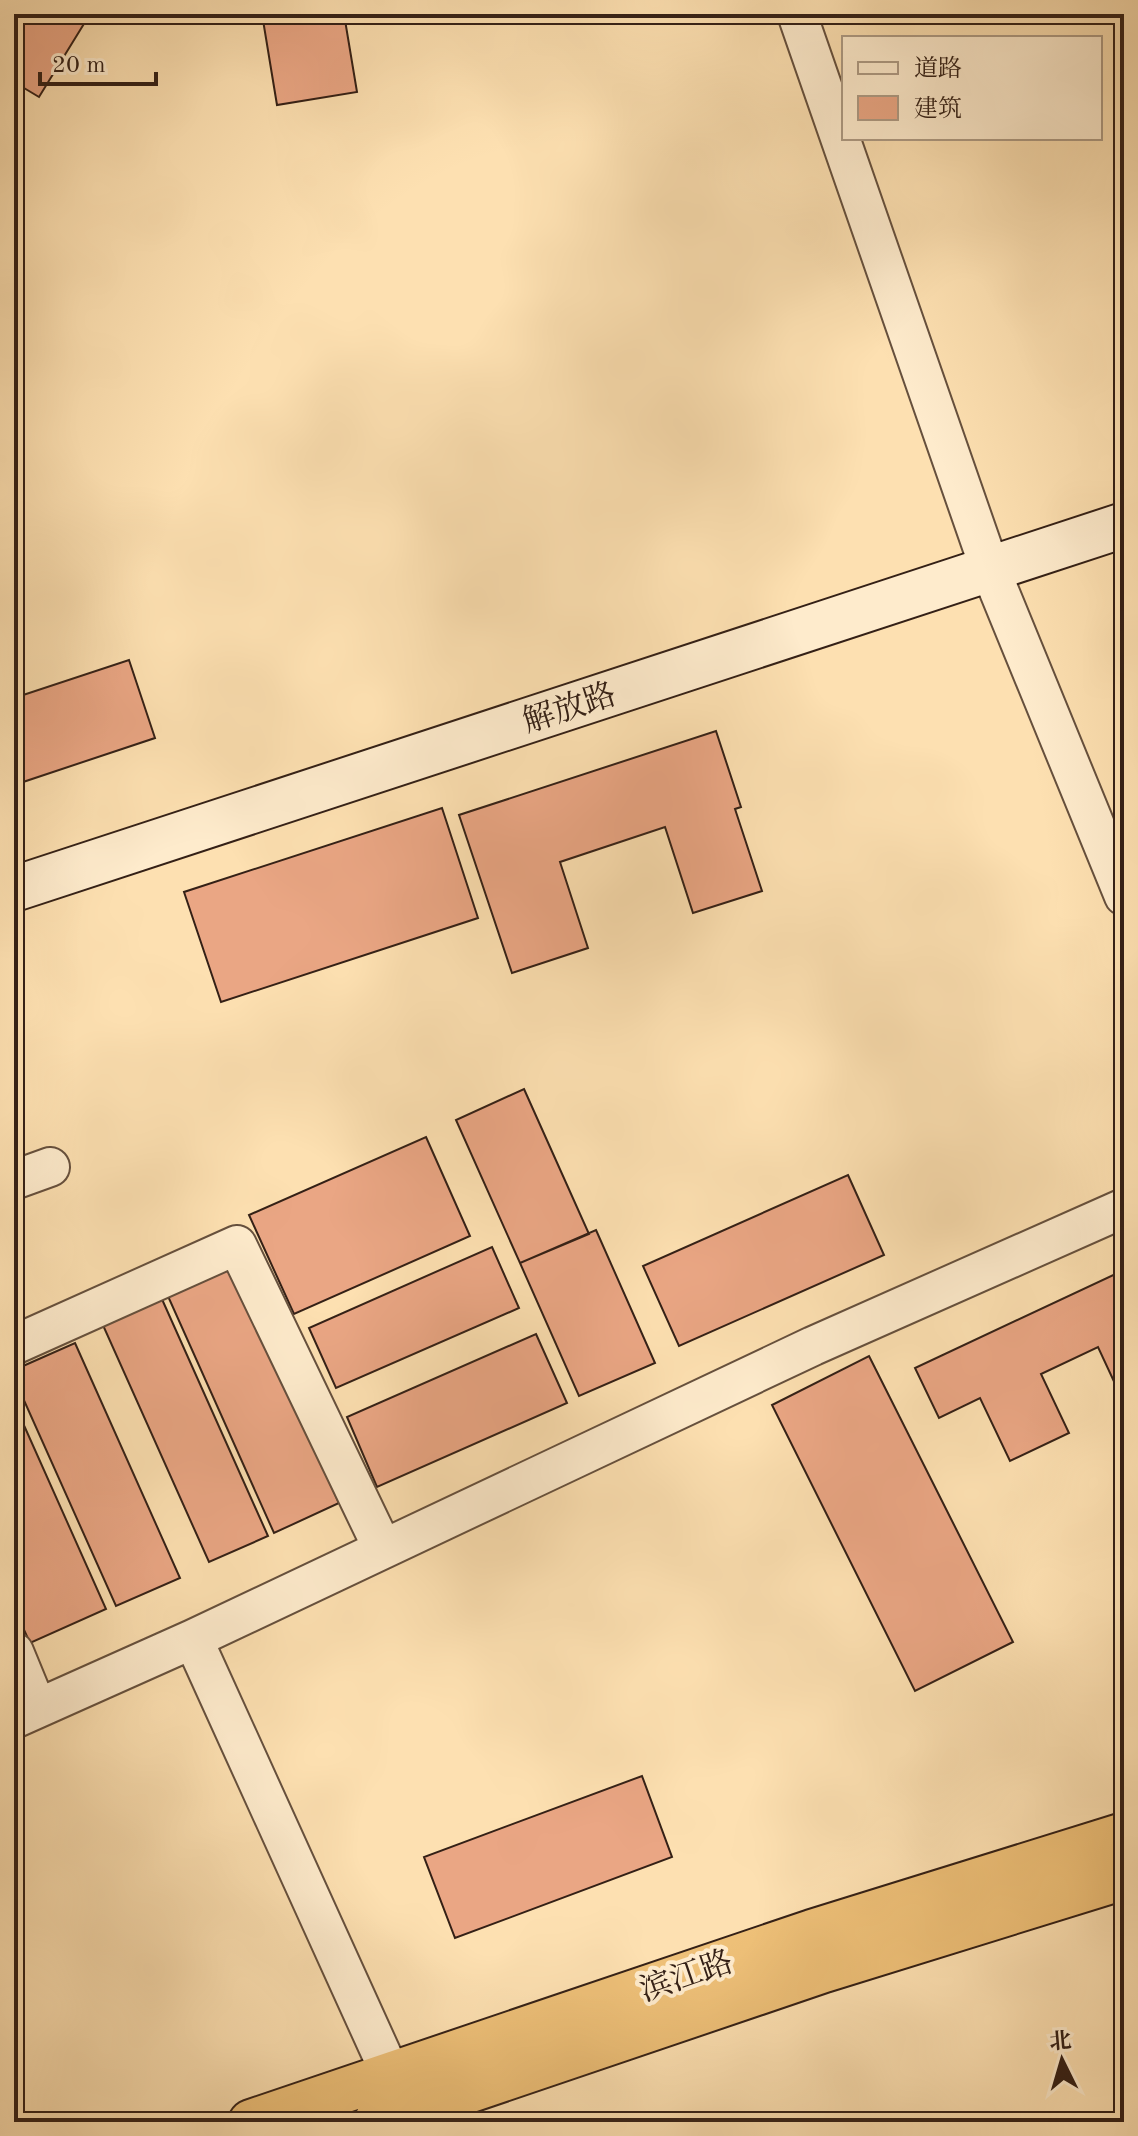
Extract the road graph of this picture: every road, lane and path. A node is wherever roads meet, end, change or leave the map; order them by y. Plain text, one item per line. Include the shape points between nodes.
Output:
1 (797, 14) edge
2 (1124, 525) edge
3 (990, 569) junction
4 (14, 889) edge
5 (1124, 896) edge
6 (50, 1167) dead end
7 (14, 1180) edge
8 (1124, 1208) edge
9 (14, 1345) edge
10 (383, 1549) junction
11 (193, 1639) junction
12 (14, 1652) edge
13 (26, 1713) edge
14 (1124, 1835) edge
15 (1124, 1877) edge
16 (391, 2075) junction
17 (251, 2122) edge
18 (376, 2122) edge

1 - 3 street
2 - 3 street, 解放路
3 - 4 street, 解放路
3 - 5 street
6 - 7 street
8 - 10 street via 813,1346
9 - 10 street via 237,1245
10 - 11 street
11 - 13 street
11 - 16 street
12 - 13 street
14 - 16 highway, 滨江路 via 812,1932
15 - 18 highway, 滨江路 via 824,1970
16 - 17 highway, 滨江路

